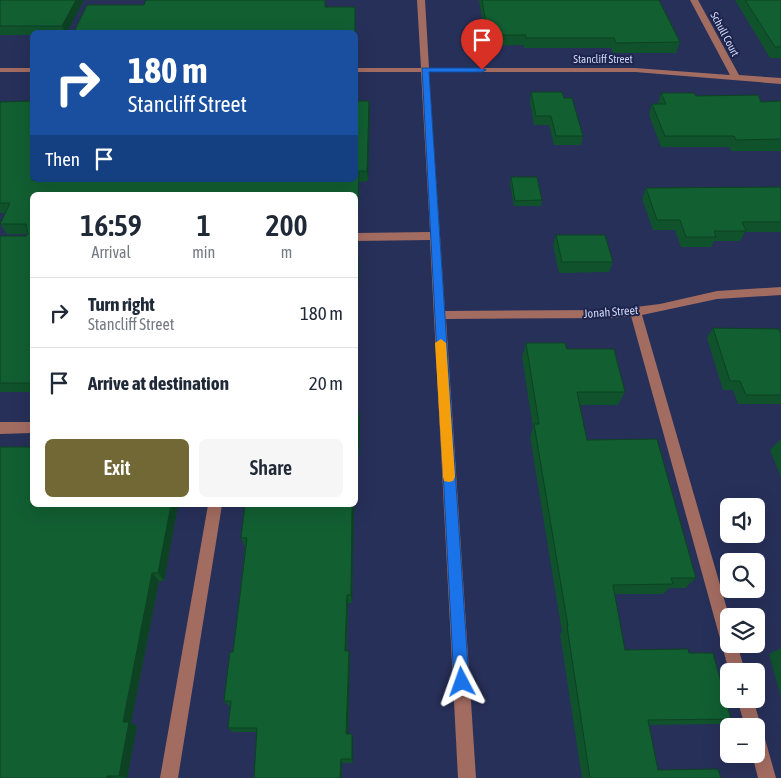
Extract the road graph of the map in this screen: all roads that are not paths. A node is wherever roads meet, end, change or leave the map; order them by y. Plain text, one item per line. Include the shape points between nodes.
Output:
1 (421, 0) edge
2 (694, 0) edge
3 (0, 70) edge
4 (30, 70) edge
5 (358, 70) edge
6 (425, 70) junction
7 (736, 78) junction
8 (781, 81) edge
9 (435, 236) junction
10 (358, 237) edge
11 (781, 291) edge
12 (635, 311) junction
13 (439, 315) junction
14 (0, 428) edge
15 (30, 428) edge
16 (215, 507) edge
17 (720, 611) edge
18 (763, 763) edge
19 (168, 778) edge
20 (468, 778) edge
21 (767, 778) edge

1 - 6 street
2 - 7 street, Schull Court
3 - 4 street
5 - 6 street, Stancliff Street
6 - 7 street, Stancliff Street via 635,70
6 - 9 street
7 - 8 street, Stancliff Street
9 - 10 street
9 - 13 street
11 - 12 street, Jonah Street via 717,296
12 - 13 street, Jonah Street via 611,314
12 - 17 street
13 - 20 street
14 - 15 street
16 - 19 street
18 - 21 street

